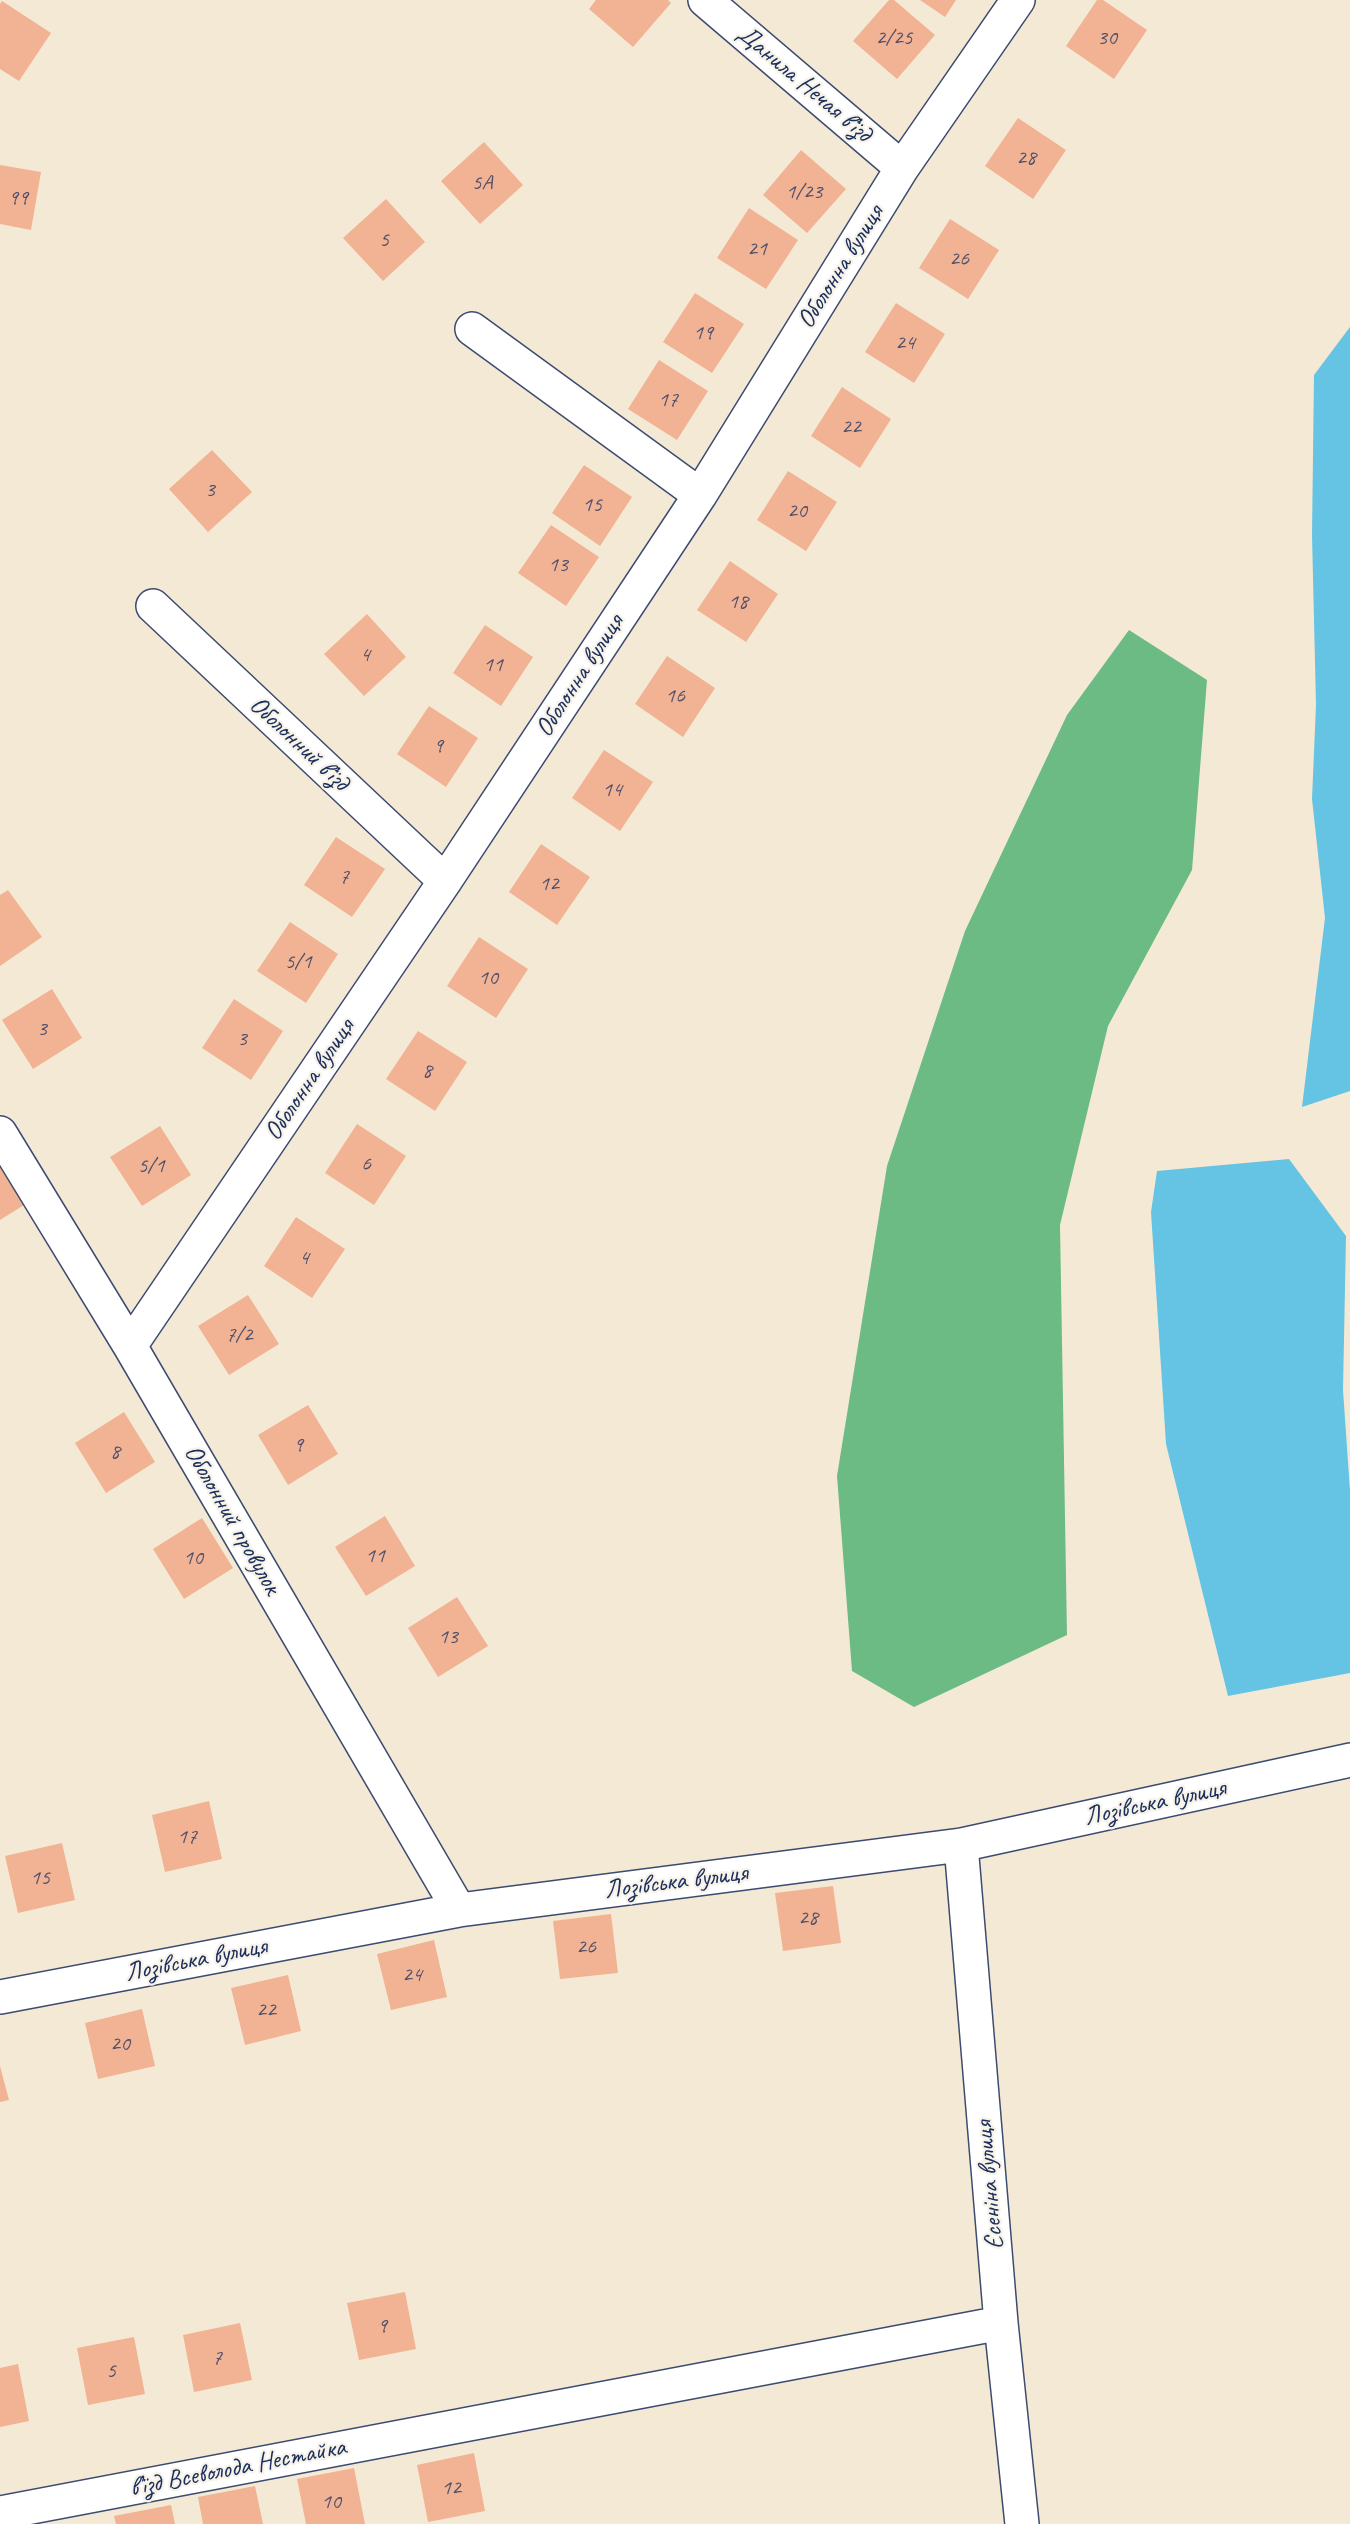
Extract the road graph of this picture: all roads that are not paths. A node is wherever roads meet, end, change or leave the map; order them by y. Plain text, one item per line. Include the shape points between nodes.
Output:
1 (705, 0) edge
2 (1018, 0) edge
3 (902, 168) junction
4 (472, 329) dead end
5 (700, 495) junction
6 (153, 606) dead end
7 (445, 881) junction
8 (0, 1133) edge
9 (130, 1346) junction
10 (1350, 1760) edge
11 (961, 1845) junction
12 (459, 1910) junction
13 (0, 1997) edge
14 (1001, 2323) junction
15 (0, 2513) edge
16 (1022, 2524) edge

1 - 3 street, Данила Нечая в’їзд
2 - 3 street, Оболонна вулиця
3 - 5 street, Оболонна вулиця
4 - 5 street
5 - 7 street, Оболонна вулиця
6 - 7 street, Оболонний в’їзд
7 - 9 street, Оболонна вулиця
8 - 9 street, Оболонний провулок
9 - 12 street, Оболонний провулок
10 - 11 street, Лозівська вулиця
11 - 12 street, Лозівська вулиця
11 - 14 street, Єсеніна вулиця
12 - 13 street, Лозівська вулиця
14 - 15 street, в’їзд Всеволода Нестайка
14 - 16 street, Єсеніна вулиця

